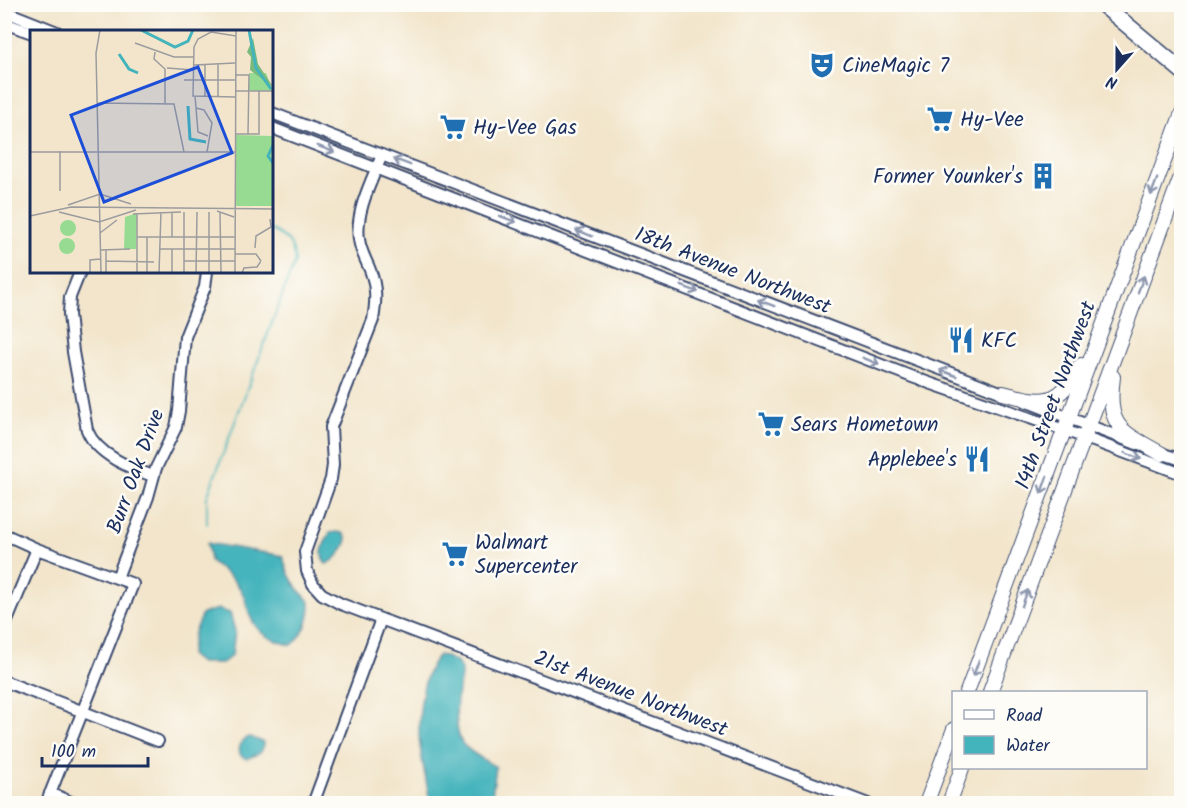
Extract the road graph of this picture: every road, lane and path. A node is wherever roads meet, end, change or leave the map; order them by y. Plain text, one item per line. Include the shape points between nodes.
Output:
1 (1102, 4) edge
2 (4, 11) edge
3 (4, 23) edge
4 (52, 30) edge
5 (30, 32) edge
6 (1182, 71) edge
7 (273, 112) edge
8 (1182, 113) edge
9 (273, 128) edge
10 (382, 155) junction
11 (377, 169) junction
12 (1182, 174) edge
13 (80, 273) edge
14 (207, 273) edge
15 (1109, 310) junction
16 (1128, 318) junction
17 (1003, 393) junction
18 (1067, 424) junction
19 (1086, 431) junction
20 (1162, 454) junction
21 (1181, 460) edge
22 (1181, 474) edge
23 (153, 476) junction
24 (4, 534) edge
25 (37, 549) junction
26 (117, 578) junction
27 (381, 619) junction
28 (4, 628) edge
29 (4, 681) edge
30 (968, 691) edge
31 (991, 691) edge
32 (82, 712) junction
33 (952, 734) edge
34 (158, 741) dead end
35 (962, 769) edge
36 (48, 798) edge
37 (75, 804) edge
38 (313, 804) edge
39 (868, 804) edge
40 (926, 804) edge
41 (949, 804) edge

1 - 6 highway
2 - 4 street
3 - 5 street
7 - 10 street, 18th Avenue Northwest
8 -> 15 main road, 14th Street Northwest
9 -> 11 street, 18th Avenue Northwest
10 - 11 street, 21st Avenue Northwest
17 -> 10 street, 18th Avenue Northwest
11 -> 18 street, 18th Avenue Northwest via 915,378
11 - 27 street, 21st Avenue Northwest via 363,208 358,240 373,278 376,302 331,427 332,479 305,560 310,580 322,594
16 -> 12 main road, 14th Street Northwest
13 - 23 street via 70,297 69,314 87,430 104,451
14 - 23 street, Burr Oak Drive via 206,287 185,337 176,427
15 - 17 main road via 1066,390 1044,400
15 - 18 main road, 14th Street Northwest
16 - 19 main road, 14th Street Northwest
16 - 20 main road via 1113,374 1112,413 1125,433
17 - 18 street, 18th Avenue Northwest
18 - 19 street, 18th Avenue Northwest
18 -> 30 main road, 14th Street Northwest
19 - 20 street, 18th Avenue Northwest
19 -> 22 street, 18th Avenue Northwest
31 -> 19 main road, 14th Street Northwest
20 - 21 street, 18th Avenue Northwest
23 - 26 street, Burr Oak Drive
24 - 25 street
25 - 26 street
25 - 28 street
26 - 32 street via 133,584
27 - 38 street
27 - 39 street, 21st Avenue Northwest
29 - 32 street
32 - 34 street
32 - 36 street
33 - 40 main road
35 - 41 main road
36 - 37 street

